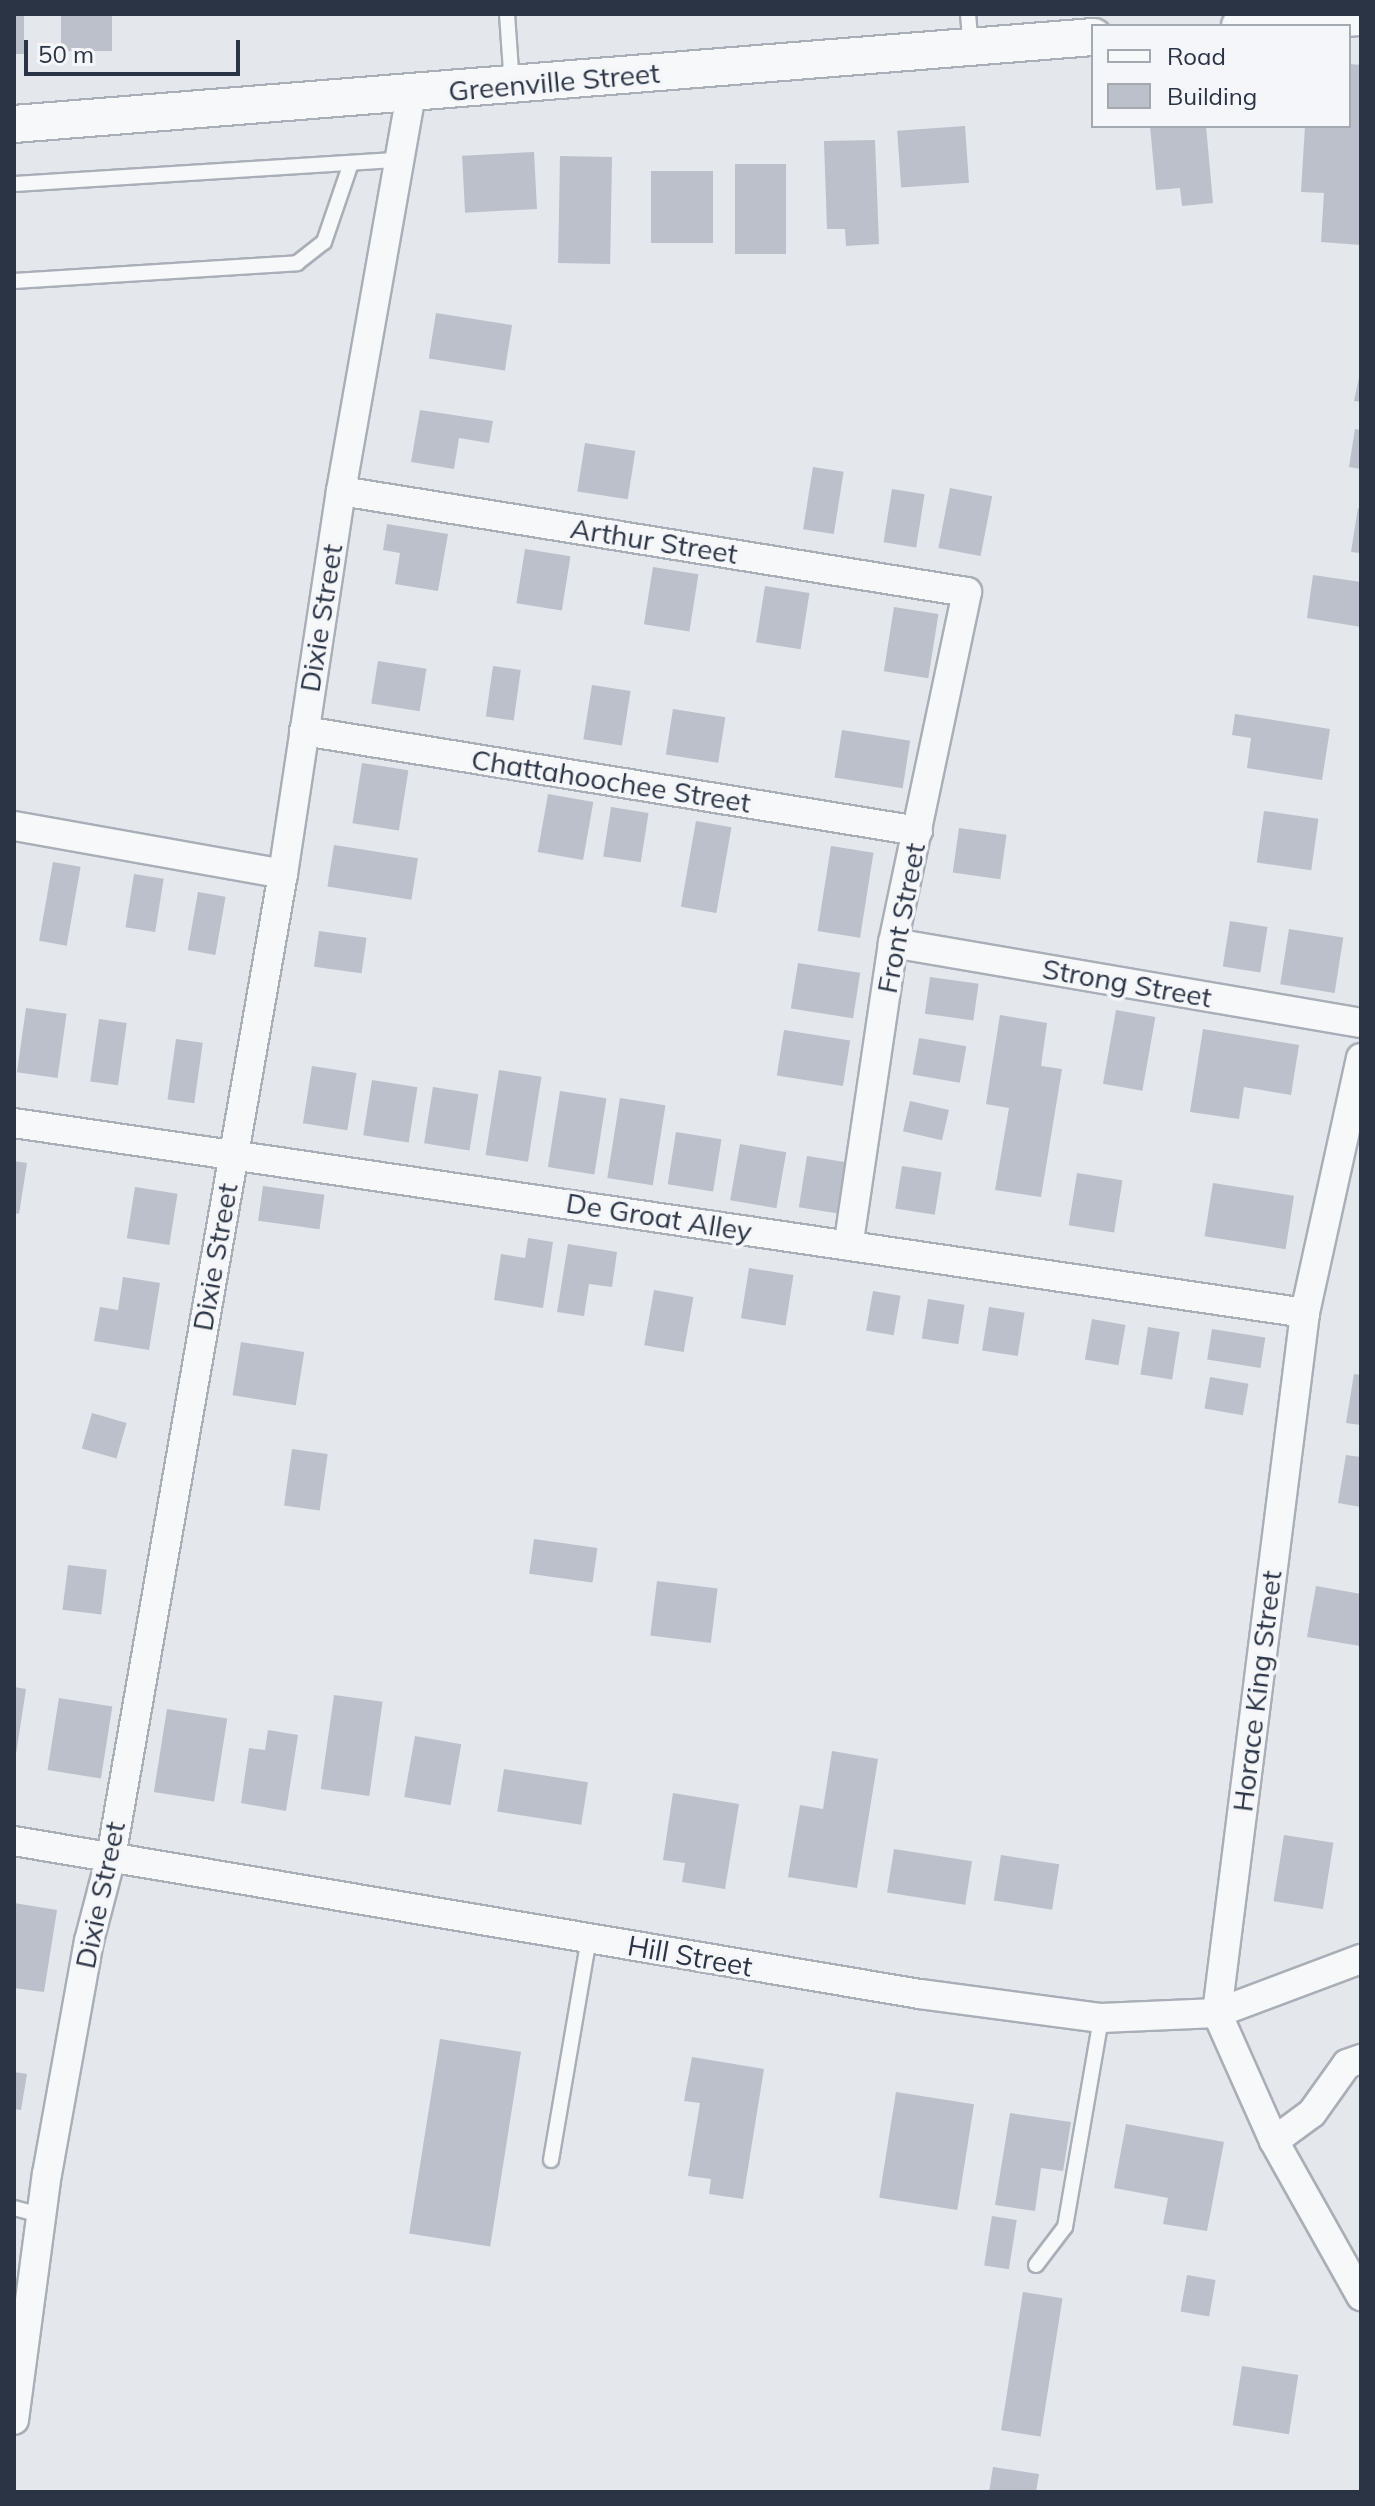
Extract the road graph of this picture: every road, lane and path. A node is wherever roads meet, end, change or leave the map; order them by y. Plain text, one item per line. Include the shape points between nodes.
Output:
1 (507, 14) edge
2 (1361, 17) edge
3 (1267, 24) edge
4 (1085, 29) edge
5 (970, 30) edge
6 (512, 85) junction
7 (411, 94) junction
8 (14, 124) edge
9 (399, 160) junction
10 (351, 163) junction
11 (14, 184) edge
12 (14, 281) edge
13 (341, 491) junction
14 (967, 592) joint
15 (304, 731) junction
16 (14, 826) edge
17 (918, 831) junction
18 (283, 874) junction
19 (893, 943) junction
20 (1361, 1023) edge
21 (1361, 1058) edge
22 (1356, 1109) edge
23 (14, 1123) edge
24 (233, 1152) junction
25 (848, 1246) junction
26 (1305, 1313) junction
27 (14, 1841) edge
28 (111, 1857) junction
29 (589, 1938) junction
30 (1361, 1959) edge
31 (1217, 2013) junction
32 (1101, 2018) junction
33 (1361, 2059) edge
34 (1274, 2141) junction
35 (551, 2160) dead end
36 (14, 2208) edge
37 (41, 2215) junction
38 (1036, 2265) dead end
39 (1361, 2296) edge
40 (14, 2420) edge

1 - 6 lane
2 - 3 street
4 - 5 street, Greenville Street
5 - 6 street, Greenville Street
6 - 7 street, Greenville Street
7 - 8 street, Greenville Street
7 - 9 street, Dixie Street
9 - 10 lane
9 - 13 street, Dixie Street
10 - 11 lane
10 - 12 lane via 324,242 297,263
13 - 14 street, Arthur Street
13 - 15 street, Dixie Street
14 - 17 street, Front Street
15 - 17 street, Chattahoochee Street
15 - 18 street, Dixie Street
16 - 18 street
17 - 19 street, Front Street
18 - 24 street, Dixie Street
19 - 20 street, Strong Street
19 - 25 street, Front Street
21 - 22 street, Horace King Street
22 - 26 street, Horace King Street
23 - 24 street, De Groat Alley
24 - 25 street, De Groat Alley
24 - 28 street, Dixie Street
25 - 26 street, De Groat Alley
26 - 31 street, Horace King Street
27 - 28 street, Hill Street
28 - 29 street, Hill Street
28 - 37 street, Dixie Street via 89,1941
29 - 32 street, Hill Street via 920,1994
29 - 35 lane
30 - 31 street, Hill Street
31 - 32 street, Hill Street
31 - 34 street
32 - 38 lane via 1065,2227
33 - 34 street via 1347,2064 1312,2113
34 - 39 street
36 - 37 lane
37 - 40 street, Dixie Street

